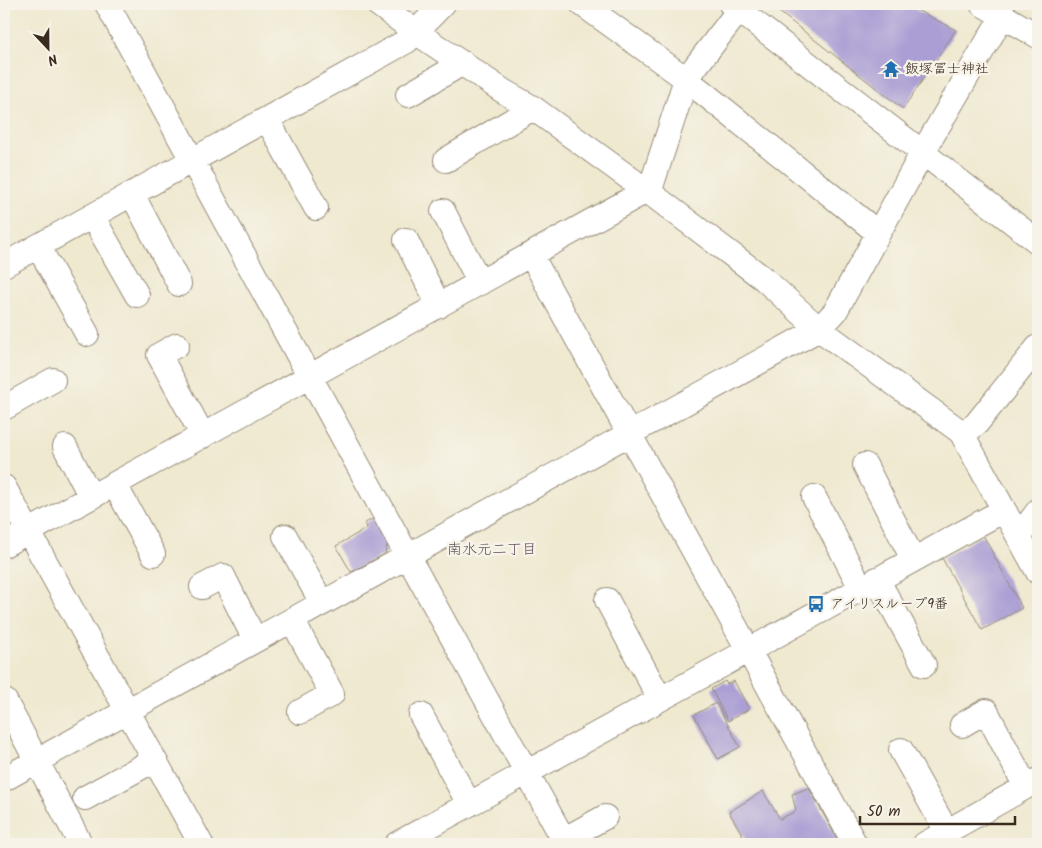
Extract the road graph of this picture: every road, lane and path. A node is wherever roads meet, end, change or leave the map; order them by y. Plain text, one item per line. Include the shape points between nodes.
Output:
1 (107, 4) edge
2 (378, 4) edge
3 (443, 4) edge
4 (582, 4) edge
5 (982, 4) edge
6 (736, 7) edge
7 (1003, 15) junction
8 (417, 33) junction
9 (1038, 36) edge
10 (463, 63) junction
11 (686, 79) junction
12 (408, 95) dead end
13 (533, 108) junction
14 (267, 119) junction
15 (922, 152) junction
16 (192, 160) junction
17 (446, 160) dead end
18 (648, 192) junction
19 (132, 194) junction
20 (316, 208) dead end
21 (443, 212) dead end
22 (92, 216) junction
23 (878, 233) junction
24 (406, 240) dead end
25 (1038, 242) edge
26 (38, 246) junction
27 (532, 255) junction
28 (4, 265) edge
29 (480, 283) junction
30 (179, 284) dead end
31 (137, 295) dead end
32 (439, 306) junction
33 (819, 329) junction
34 (87, 334) dead end
35 (178, 346) dead end
36 (1038, 347) edge
37 (311, 376) junction
38 (53, 380) dead end
39 (4, 408) edge
40 (630, 432) junction
41 (963, 435) junction
42 (203, 436) junction
43 (65, 447) dead end
44 (865, 465) dead end
45 (115, 485) junction
46 (4, 487) edge
47 (814, 496) dead end
48 (91, 497) junction
49 (1004, 510) junction
50 (1038, 511) edge
51 (28, 532) junction
52 (285, 536) dead end
53 (1019, 536) junction
54 (4, 545) edge
55 (152, 554) dead end
56 (407, 556) junction
57 (913, 559) junction
58 (1038, 572) edge
59 (869, 584) junction
60 (202, 588) dead end
61 (607, 600) dead end
62 (322, 603) junction
63 (292, 620) junction
64 (255, 640) junction
65 (749, 650) junction
66 (924, 665) dead end
67 (660, 699) junction
68 (5, 701) dead end
69 (128, 710) junction
70 (300, 712) dead end
71 (421, 716) dead end
72 (962, 725) dead end
73 (901, 750) dead end
74 (154, 760) junction
75 (36, 761) junction
76 (526, 772) junction
77 (4, 780) edge
78 (1032, 784) edge
79 (85, 798) dead end
80 (469, 804) junction
81 (605, 817) dead end
82 (947, 832) junction
83 (433, 836) edge
84 (79, 841) dead end
85 (565, 842) edge
86 (201, 844) edge
87 (397, 844) edge
88 (855, 844) edge
89 (925, 844) edge

1 - 16 street
2 - 8 street
3 - 8 street
4 - 11 street
5 - 7 street
6 - 11 street
6 - 15 street
7 - 9 street
7 - 15 street
8 - 10 street
8 - 14 street
10 - 12 street
10 - 13 street
11 - 18 street
11 - 23 street
13 - 17 street
13 - 18 street
14 - 16 street
14 - 20 street
15 - 23 street
15 - 25 street
16 - 19 street
16 - 37 street
18 - 27 street
18 - 33 street via 764,279
19 - 22 street
19 - 30 street
21 - 29 street
22 - 26 street
22 - 31 street
23 - 33 street via 835,312
24 - 32 street
26 - 28 street
26 - 34 street
27 - 29 street
27 - 40 street
29 - 32 street
32 - 37 street
33 - 40 street
33 - 41 street
35 - 42 street via 159,355
36 - 41 street via 977,423
37 - 42 street
37 - 56 street
38 - 39 street
40 - 56 street
40 - 65 street
41 - 49 street
42 - 45 street
43 - 48 street
44 - 57 street
45 - 48 street
45 - 55 street
46 - 51 street
47 - 59 street
48 - 51 street
49 - 53 street
49 - 57 street
50 - 53 street
51 - 54 street
51 - 69 street
52 - 62 street
53 - 58 street
56 - 62 street
56 - 76 street
57 - 59 street
59 - 65 street
59 - 66 street
60 - 64 street via 223,576
61 - 67 street
62 - 63 street
63 - 64 street
63 - 70 street via 332,694
64 - 69 street
65 - 67 street
65 - 88 street
67 - 76 street
68 - 75 street
69 - 74 street
69 - 75 street
71 - 80 street
72 - 78 street via 986,712
73 - 82 street
74 - 79 street
74 - 86 street
75 - 77 street
75 - 84 street
76 - 80 street
76 - 85 street
78 - 82 street
80 - 83 street
81 - 85 street
82 - 89 street
83 - 87 street

